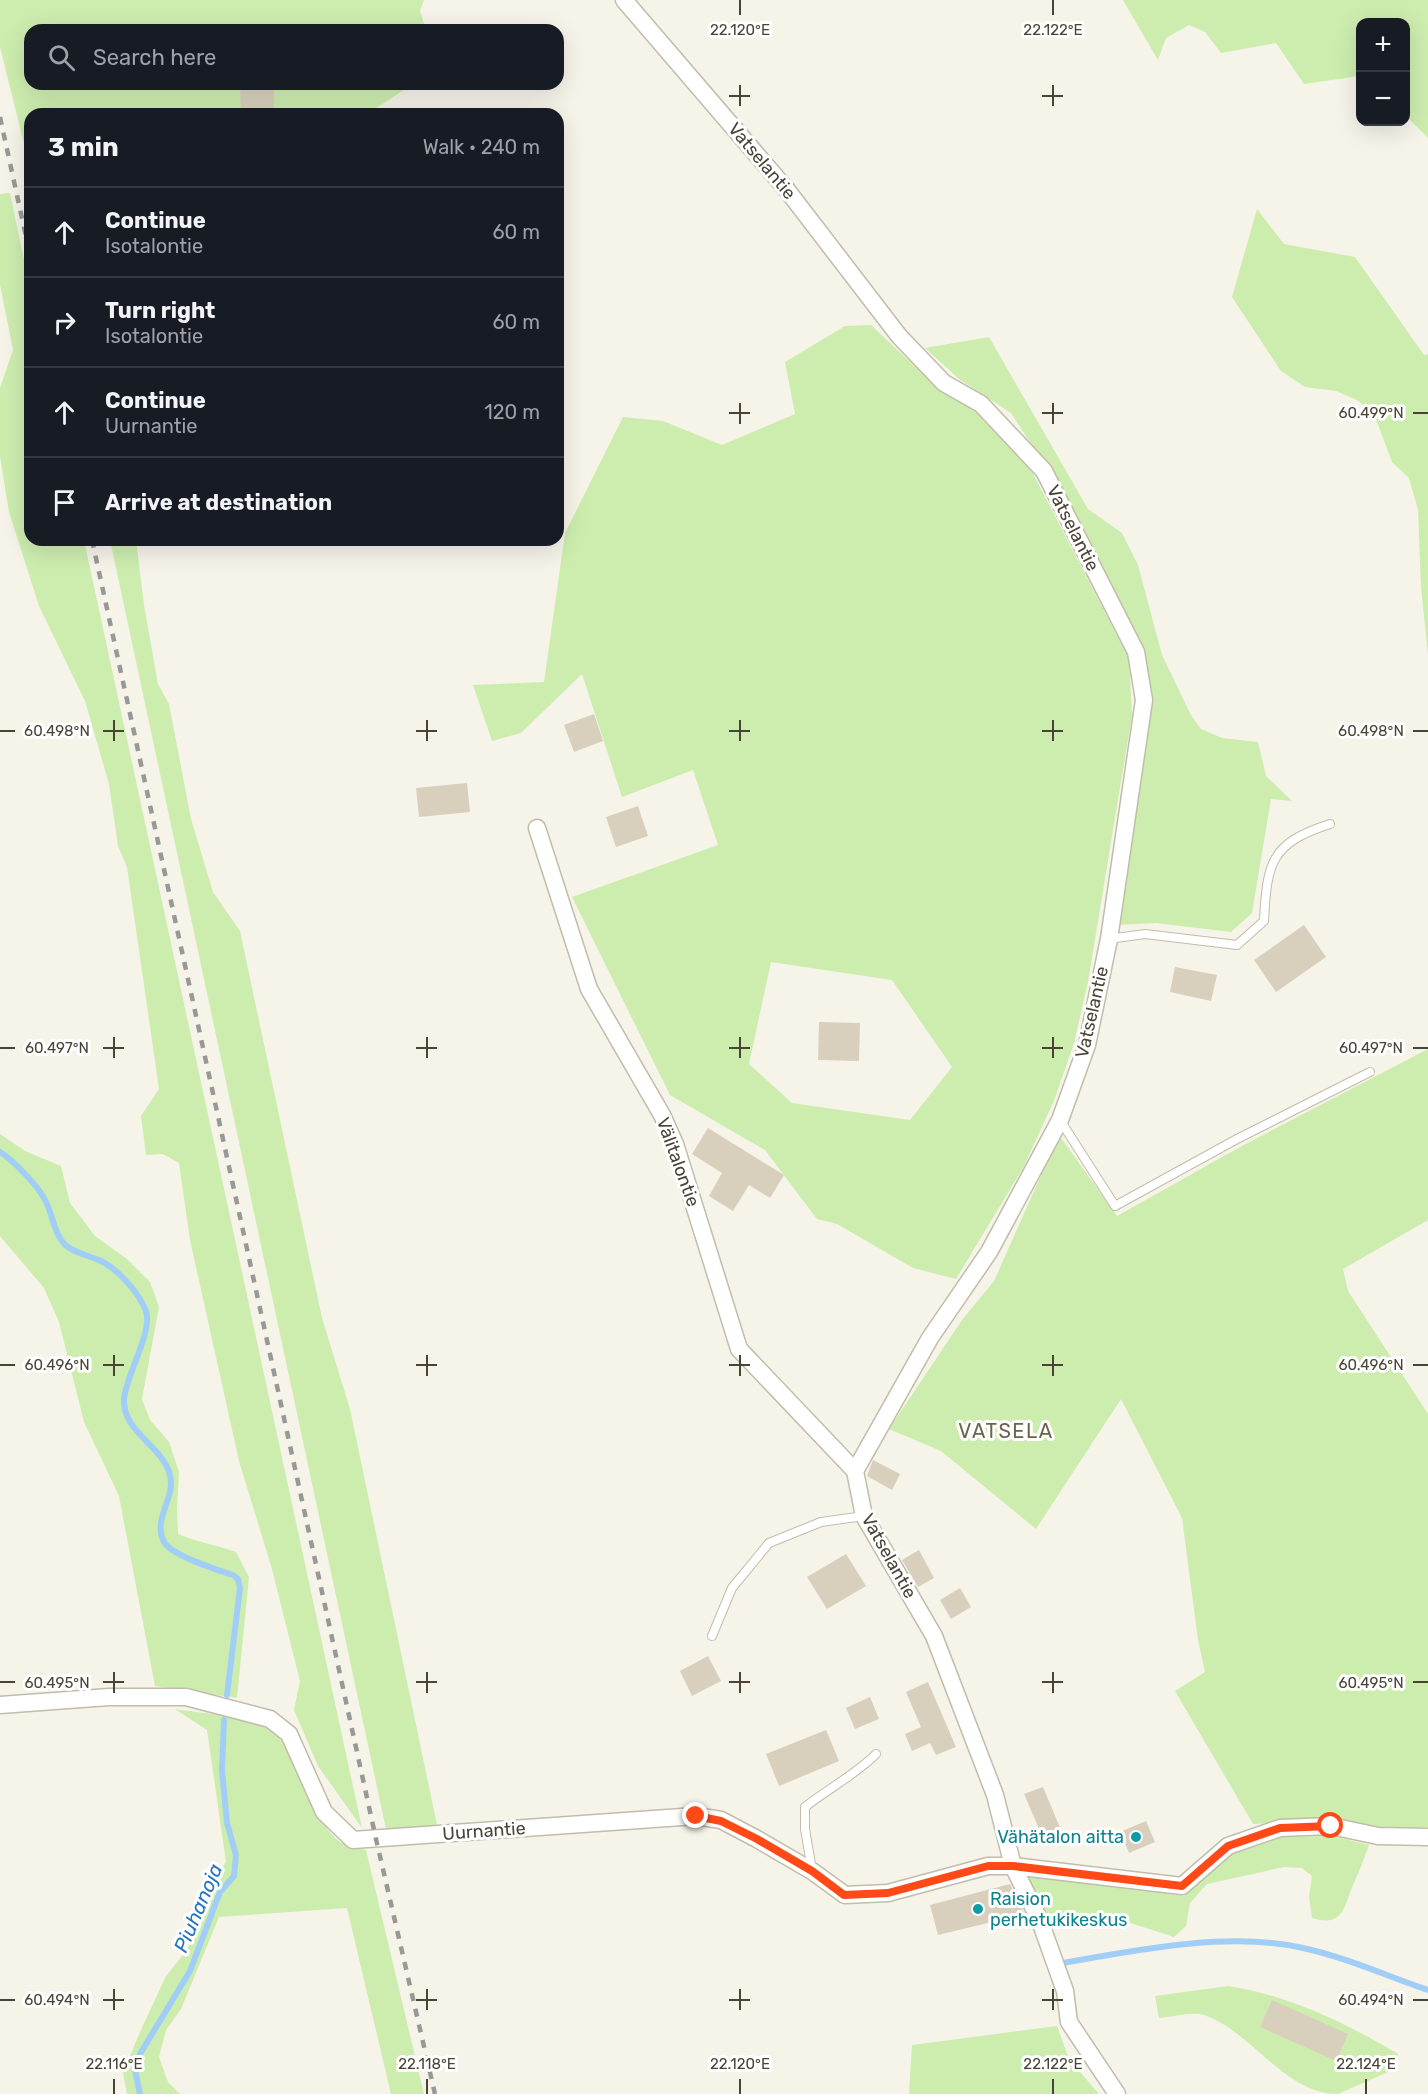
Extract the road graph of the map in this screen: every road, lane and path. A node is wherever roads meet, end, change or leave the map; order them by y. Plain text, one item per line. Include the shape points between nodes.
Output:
1 (624, 0) edge
2 (1330, 824) dead end
3 (537, 828) dead end
4 (1109, 939) junction
5 (1370, 1072) dead end
6 (1060, 1120) junction
7 (855, 1472) junction
8 (864, 1516) junction
9 (712, 1636) dead end
10 (0, 1705) edge
11 (876, 1754) dead end
12 (1428, 1837) edge
13 (1013, 1866) junction
14 (812, 1871) junction
15 (1117, 2094) edge

1 - 4 street, Vatselantie via 787,190 899,336 944,383 981,404 1044,471 1136,652 1143,700
2 - 4 lane via 1300,834 1280,851 1266,878 1264,921 1238,945 1145,934
3 - 7 street, Välitalontie via 589,989 675,1144 739,1349
4 - 6 street, Vatselantie via 1087,1045
5 - 6 lane via 1115,1206
6 - 7 street, Vatselantie via 989,1252 930,1338
7 - 8 street, Vatselantie
8 - 9 lane via 821,1522 770,1544 732,1588
8 - 13 street, Vatselantie via 934,1636 995,1795
10 - 14 street, Uurnantie via 109,1697 186,1697 270,1719 289,1734 324,1812 353,1839 696,1816 721,1821
11 - 14 lane via 860,1770 805,1807
12 - 13 street, Uurnantie via 1378,1836 1331,1826 1280,1828 1228,1846 1182,1886
13 - 14 street, Uurnantie via 988,1866 888,1893 844,1895
13 - 15 street, Vatselantie via 1040,1921 1065,1990 1069,2022

